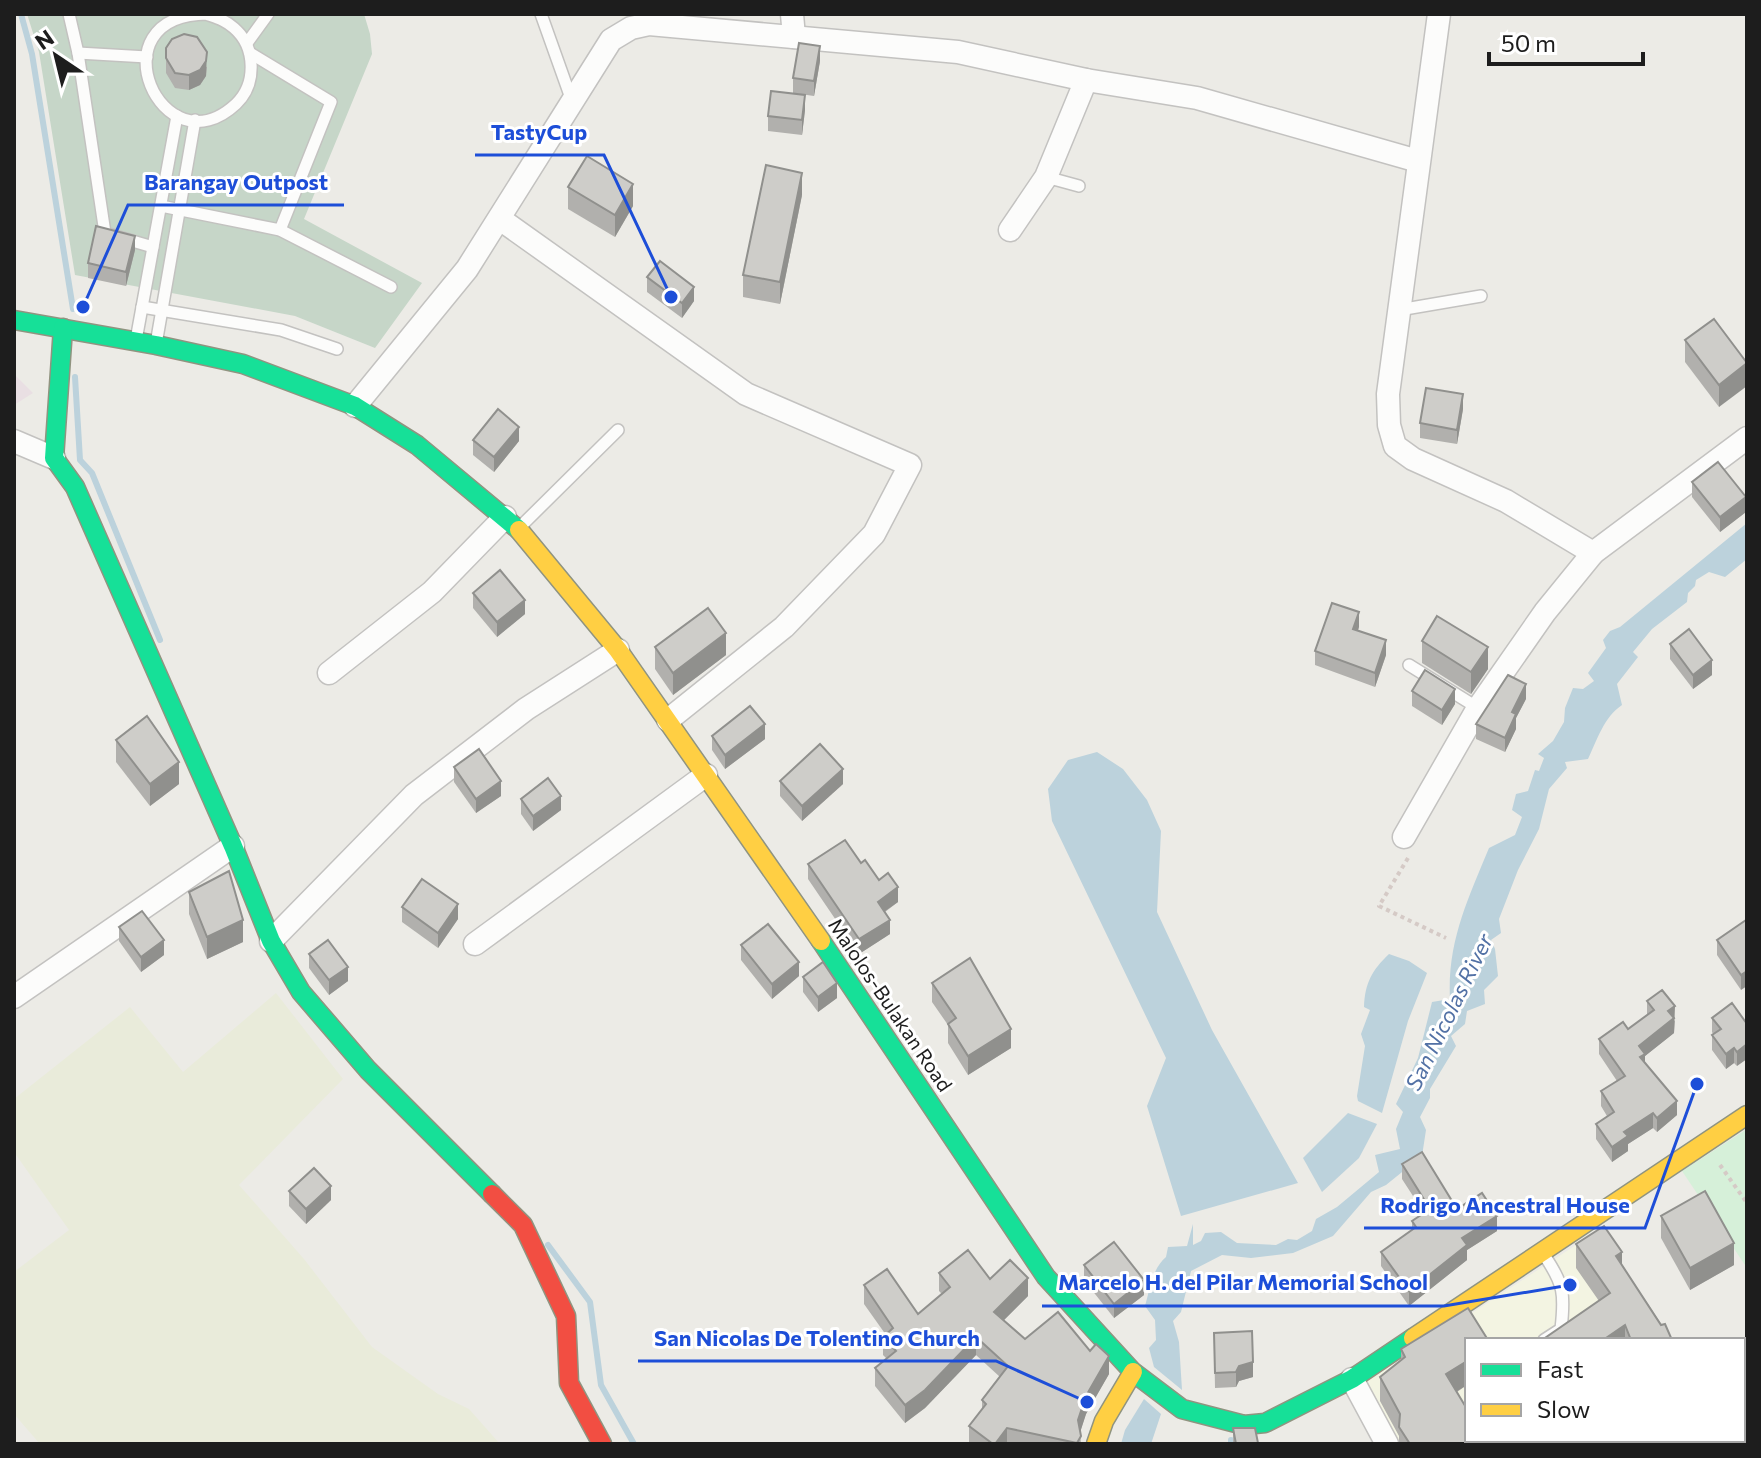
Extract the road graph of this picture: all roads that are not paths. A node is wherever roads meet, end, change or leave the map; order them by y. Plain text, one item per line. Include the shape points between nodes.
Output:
1 (69, 14) edge
2 (207, 14) edge
3 (268, 14) edge
4 (541, 14) edge
5 (1439, 14) edge
6 (704, 21) edge
7 (793, 25) edge
8 (248, 48) junction
9 (78, 53) junction
10 (147, 57) junction
11 (1086, 80) junction
12 (572, 101) junction
13 (177, 116) junction
14 (195, 120) junction
15 (1418, 161) junction
16 (1046, 177) junction
17 (1079, 186) dead end
18 (161, 206) junction
19 (181, 209) junction
20 (500, 219) junction
21 (280, 230) junction
22 (1010, 230) dead end
23 (153, 247) junction
24 (391, 287) dead end
25 (1481, 296) dead end
26 (142, 307) junction
27 (162, 310) junction
28 (1398, 310) junction
29 (14, 320) edge
30 (63, 328) junction
31 (136, 341) junction
32 (156, 345) junction
33 (337, 349) dead end
34 (355, 406) junction
35 (618, 430) dead end
36 (1747, 438) edge
37 (14, 441) edge
38 (54, 458) junction
39 (512, 523) junction
40 (1593, 553) junction
41 (618, 650) junction
42 (1409, 665) dead end
43 (329, 673) dead end
44 (1478, 708) junction
45 (668, 720) junction
46 (706, 775) junction
47 (1404, 837) road end
48 (233, 846) junction
49 (271, 941) junction
50 (475, 944) dead end
51 (14, 997) edge
52 (1747, 1115) edge
53 (1542, 1252) junction
54 (1547, 1338) edge
55 (1139, 1377) junction
56 (1352, 1379) junction
57 (602, 1444) edge
58 (1096, 1444) edge
59 (1387, 1444) edge

1 - 9 lane
2 - 8 lane via 230,25
2 - 10 lane via 175,19 152,41
3 - 8 lane
4 - 12 lane
5 - 15 street
6 - 7 street
6 - 12 street via 649,24 611,40
7 - 11 street
8 - 14 lane via 252,70 240,101 212,119
8 - 21 lane via 331,102
9 - 10 lane
9 - 23 lane via 105,233
10 - 13 lane via 151,92
11 - 15 street via 1197,98
11 - 16 street
12 - 20 street
13 - 14 lane
13 - 18 lane
14 - 19 lane
15 - 28 street
16 - 17 lane
16 - 22 street
18 - 19 lane
18 - 23 lane
19 - 21 lane
19 - 27 lane
20 - 34 street via 467,269
20 - 45 street via 746,394 910,465 874,534 784,627
21 - 24 lane
23 - 26 lane
25 - 28 lane
26 - 27 lane
26 - 31 lane
27 - 32 lane
27 - 33 lane via 281,330
28 - 40 street via 1388,394 1395,446 1506,501
29 - 30 main road, Malolos-Bulakan Road
30 - 31 main road, Malolos-Bulakan Road
30 - 38 main road
31 - 32 main road, Malolos-Bulakan Road
32 - 34 main road, Malolos-Bulakan Road via 243,364
34 - 39 main road, Malolos-Bulakan Road via 417,445
35 - 39 lane
36 - 40 street
37 - 38 street
38 - 48 main road via 75,487
39 - 41 main road, Malolos-Bulakan Road
39 - 43 street
40 - 44 street
41 - 45 main road, Malolos-Bulakan Road
41 - 49 street via 526,709 414,795
42 - 44 lane
44 - 47 street
45 - 46 main road, Malolos-Bulakan Road
46 - 50 street
46 - 55 main road, Malolos-Bulakan Road via 1046,1277
48 - 49 main road
48 - 51 street
49 - 57 main road via 301,992 368,1070 523,1225 566,1316 569,1383
52 - 53 main road, Malolos-Bulakan Road
53 - 54 lane via 1564,1296 1561,1329
53 - 56 main road, Malolos-Bulakan Road
55 - 56 main road, Malolos-Bulakan Road via 1182,1409 1244,1425 1265,1423
55 - 58 main road via 1104,1421
56 - 59 street

